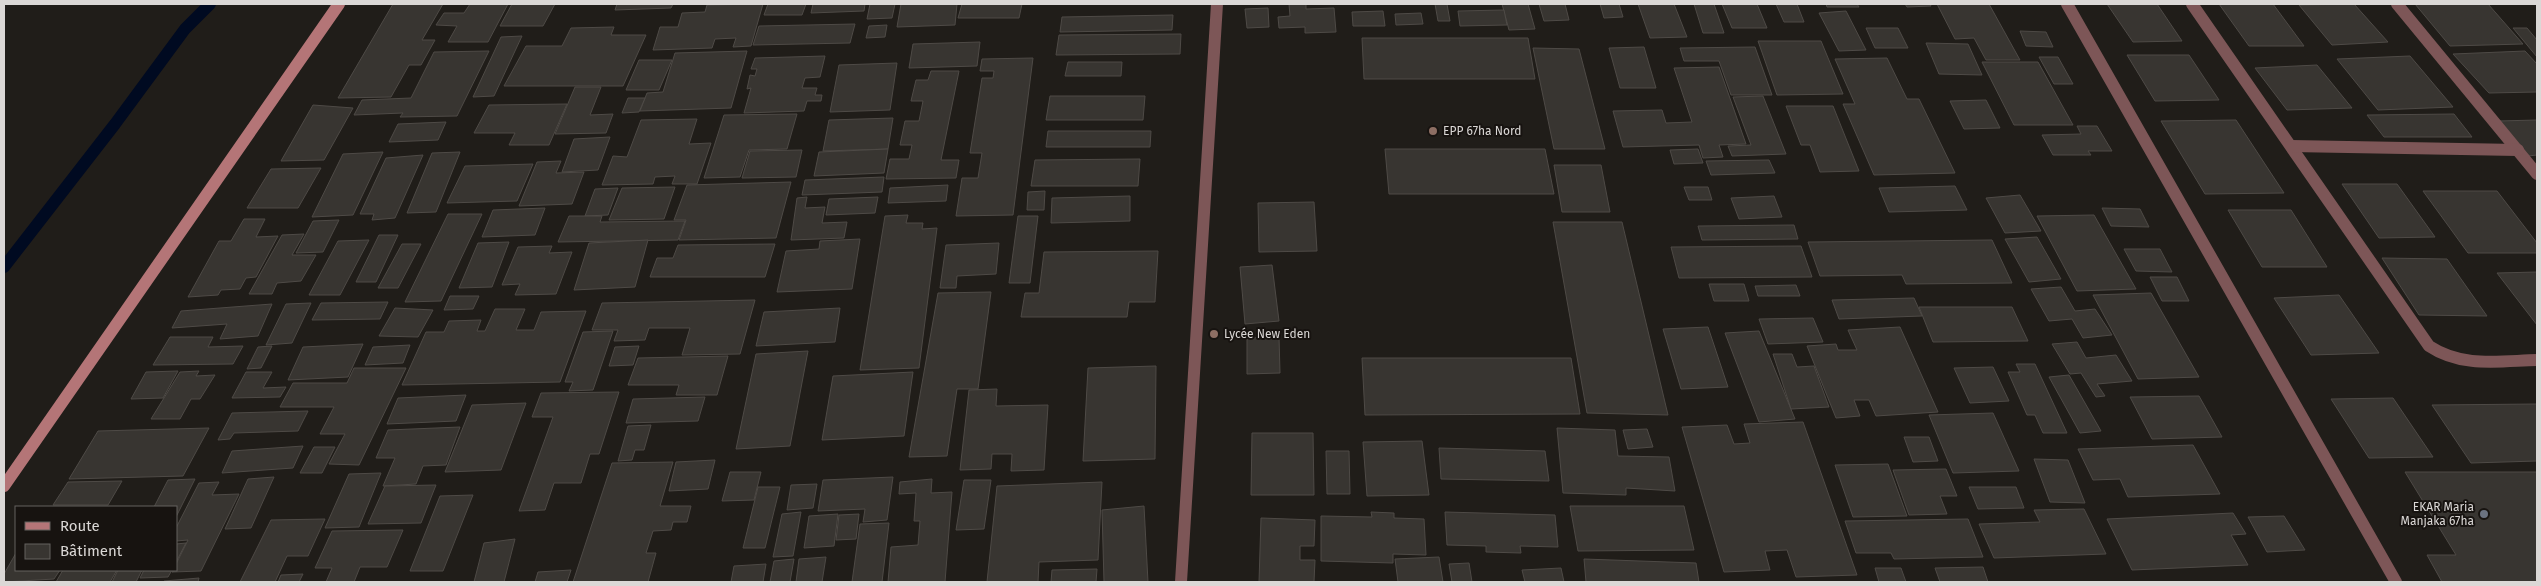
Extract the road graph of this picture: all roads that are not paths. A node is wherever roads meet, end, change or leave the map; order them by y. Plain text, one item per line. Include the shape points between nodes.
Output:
1 (339, 4) edge
2 (1217, 4) edge
3 (2067, 4) edge
4 (2192, 4) edge
5 (2397, 4) edge
6 (2291, 146) junction
7 (2518, 150) junction
8 (2537, 174) edge
9 (2537, 360) edge
10 (4, 486) edge
11 (1181, 582) edge
12 (2396, 582) edge

1 - 10 street
2 - 11 street
3 - 12 street
4 - 6 street
5 - 7 street
6 - 7 street
6 - 9 street via 2429,346 2437,353 2456,361
7 - 8 street

